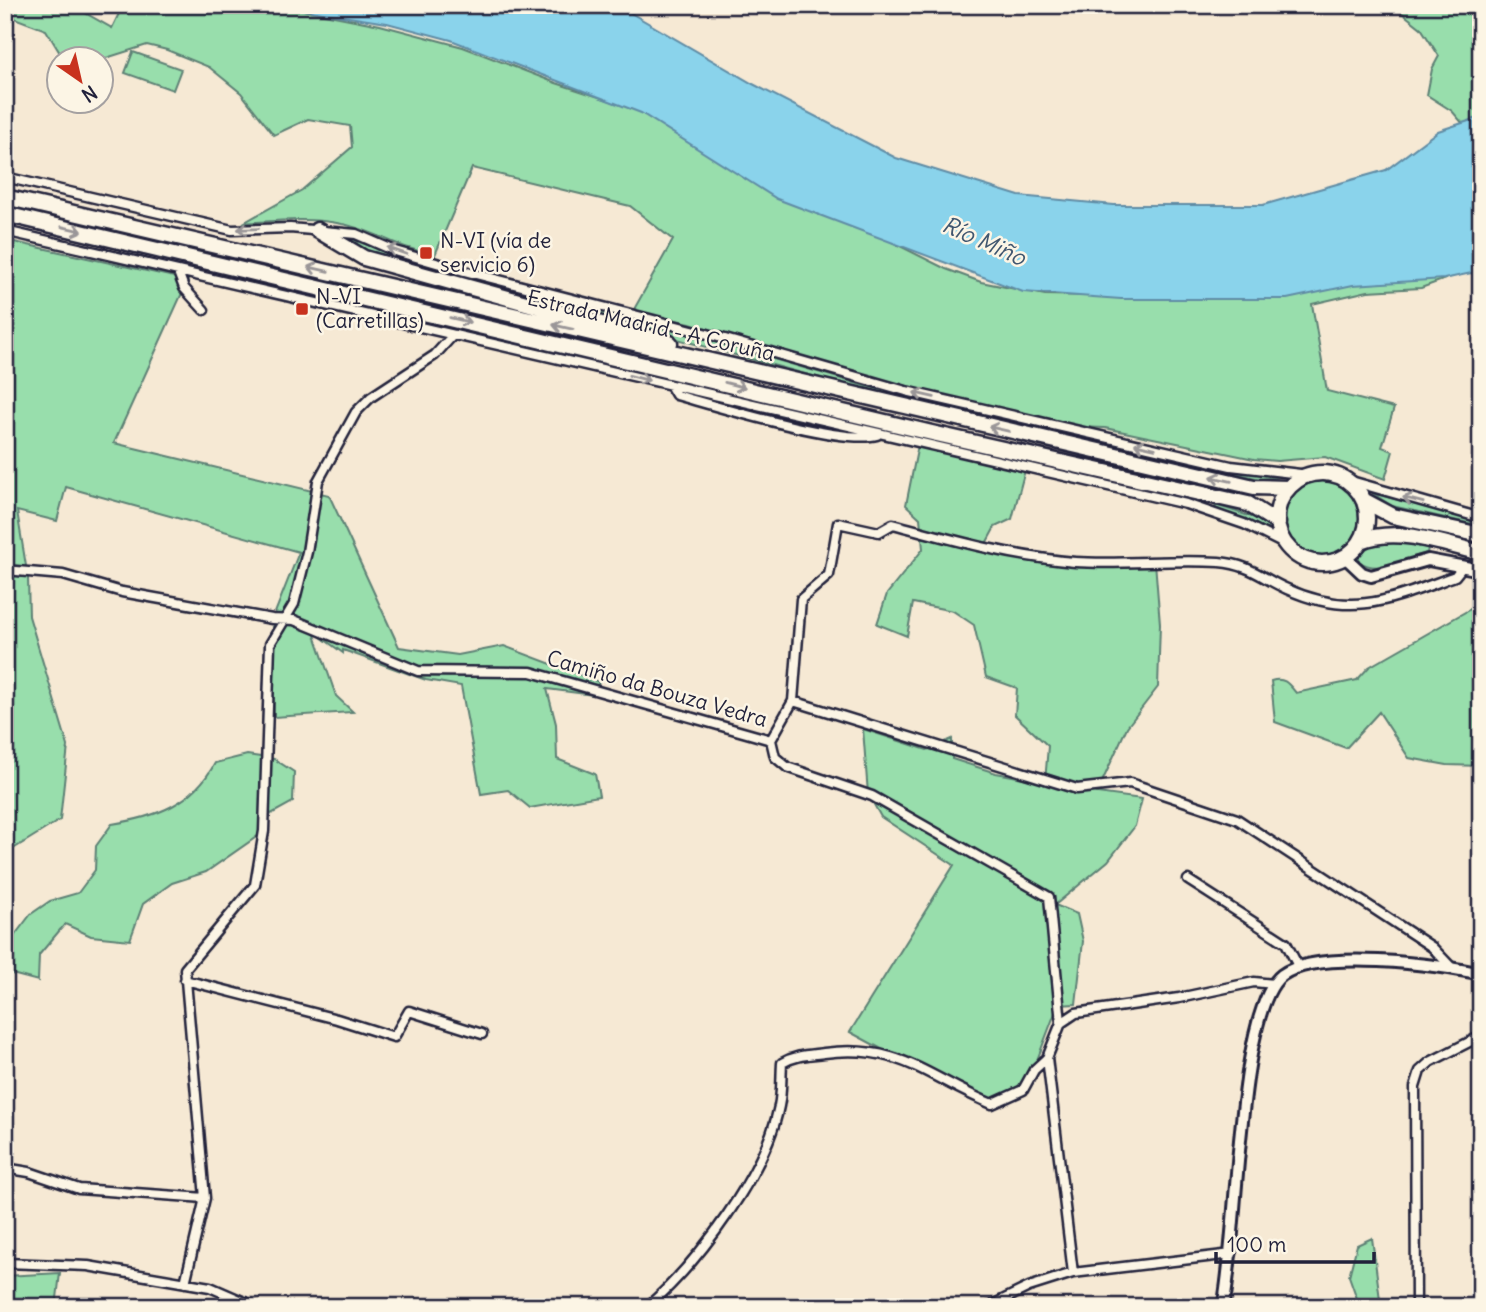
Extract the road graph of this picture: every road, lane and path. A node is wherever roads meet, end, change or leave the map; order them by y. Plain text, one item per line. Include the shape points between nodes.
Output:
1 (5, 177) edge
2 (5, 197) edge
3 (5, 214) edge
4 (317, 230) junction
5 (5, 231) edge
6 (178, 272) junction
7 (204, 310) dead end
8 (453, 335) junction
9 (799, 382) junction
10 (1309, 475) junction
11 (1344, 479) junction
12 (1288, 488) junction
13 (1363, 500) junction
14 (1481, 518) edge
15 (1278, 523) junction
16 (1481, 535) edge
17 (1361, 541) junction
18 (1286, 545) junction
19 (1481, 553) edge
20 (1345, 557) junction
21 (1463, 566) junction
22 (5, 570) edge
23 (1481, 570) edge
24 (284, 620) junction
25 (793, 701) junction
26 (771, 740) junction
27 (1188, 880) dead end
28 (1299, 968) junction
29 (1452, 968) junction
30 (1481, 974) edge
31 (185, 980) junction
32 (1274, 984) junction
33 (1061, 1023) junction
34 (482, 1034) dead end
35 (1481, 1036) edge
36 (1047, 1058) junction
37 (5, 1168) edge
38 (205, 1198) junction
39 (1231, 1254) junction
40 (5, 1263) edge
41 (1073, 1273) junction
42 (185, 1283) junction
43 (256, 1307) edge
44 (647, 1307) edge
45 (988, 1307) edge
46 (1223, 1307) edge
47 (1416, 1307) edge

4 -> 1 street via 232,230
9 -> 2 highway, Estrada Madrid - A Coruña
3 -> 15 highway, Estrada Madrid - A Coruña via 1248,504
4 - 9 highway via 364,258
10 -> 4 street via 1231,466 906,391 464,271 356,234
5 - 6 street
6 - 7 street via 184,288
6 - 8 street
8 -> 18 street via 1186,504
8 - 24 street via 435,355 372,397 342,434 318,481 294,604
12 -> 9 highway, Estrada Madrid - A Coruña via 1254,487
10 - 11 highway
10 - 12 highway
11 - 13 highway
14 -> 11 street
12 - 15 highway
13 - 16 highway via 1393,516
13 - 17 highway via 1367,521
15 - 18 highway
17 - 19 highway via 1381,534 1414,537
17 - 20 highway
18 - 20 highway via 1295,554 1320,563
20 - 21 street via 1371,576 1428,560
21 - 23 street
21 - 25 street, Camiño da Bouza Vedra via 1455,576 1379,603 1346,605 1313,601 1251,567 1220,562 1034,558 893,524 879,532 838,523 829,575 801,599
22 - 24 street, Camiño da Bouza Vedra via 63,575 122,592
24 - 26 street, Camiño da Bouza Vedra via 294,620 418,671 531,673
24 - 31 street via 270,644 264,831 256,885 185,970
25 - 26 street, Camiño da Bouza Vedra
25 - 29 street via 1077,789 1130,783 1237,819 1432,947
26 - 33 street via 775,757 787,767 872,796 1049,897
27 - 28 street via 1286,943
28 - 29 street via 1385,960
28 - 32 street via 1284,973
29 - 30 street
31 - 34 street via 394,1037 410,1011
31 - 38 street
32 - 33 street via 1255,982 1179,998 1126,1003 1076,1013
32 - 39 street via 1260,1011 1250,1063
33 - 36 street
35 - 47 street via 1430,1062 1420,1071 1415,1087
36 - 41 street
36 - 44 street via 1023,1090 992,1104 911,1062 878,1053 836,1051 792,1057 782,1063 779,1105 765,1150 747,1183 665,1292
37 - 38 street via 79,1189
38 - 42 street
39 - 41 street
39 - 46 street
40 - 42 street via 88,1266
41 - 45 street
42 - 43 street via 210,1287

